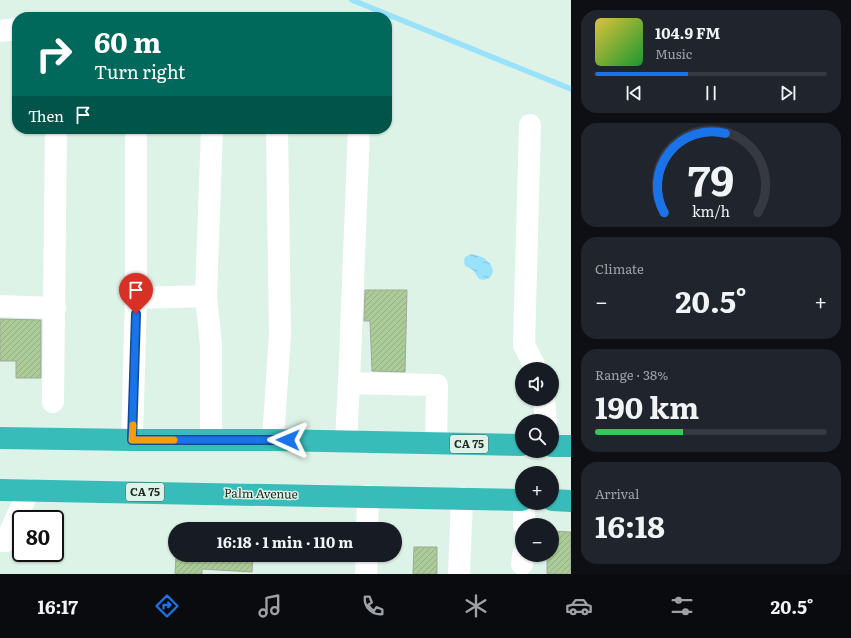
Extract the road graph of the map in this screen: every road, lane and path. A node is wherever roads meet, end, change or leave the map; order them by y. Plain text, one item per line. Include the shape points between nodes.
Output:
1 (12, 30) edge
2 (0, 31) edge
3 (530, 125) dead end
4 (56, 134) edge
5 (136, 134) edge
6 (212, 134) edge
7 (277, 134) edge
8 (359, 134) edge
9 (206, 296) junction
10 (136, 298) junction
11 (0, 306) edge
12 (55, 308) junction
13 (532, 362) edge
14 (349, 383) junction
15 (53, 402) dead end
16 (0, 438) edge
17 (132, 440) junction
18 (211, 440) junction
19 (273, 440) junction
20 (346, 441) junction
21 (436, 443) junction
22 (515, 445) edge
23 (559, 446) edge
24 (571, 446) edge
25 (0, 490) edge
26 (29, 490) junction
27 (368, 496) junction
28 (462, 498) junction
29 (515, 500) edge
30 (559, 500) edge
31 (571, 501) edge
32 (368, 522) edge
33 (2, 545) edge
34 (367, 562) edge
35 (366, 574) edge
36 (459, 574) edge

1 - 2 street
3 - 13 street via 524,345
4 - 12 street
5 - 10 street
6 - 9 street
7 - 19 street via 280,334
8 - 14 street
9 - 10 street
9 - 18 street via 211,345
10 - 17 street
11 - 12 street
12 - 15 street
14 - 20 street
14 - 21 street via 437,385
16 - 17 highway, CA 75
17 - 18 highway, CA 75
18 - 19 highway, CA 75
19 - 20 highway, CA 75
20 - 21 highway, CA 75
21 - 22 highway, CA 75
23 - 24 highway
25 - 26 highway, Palm Avenue / CA 75
26 - 27 highway, Palm Avenue / CA 75
26 - 33 street
27 - 28 highway, Palm Avenue / CA 75
27 - 32 street
28 - 29 highway, Palm Avenue / CA 75
28 - 36 street
30 - 31 highway
34 - 35 street

